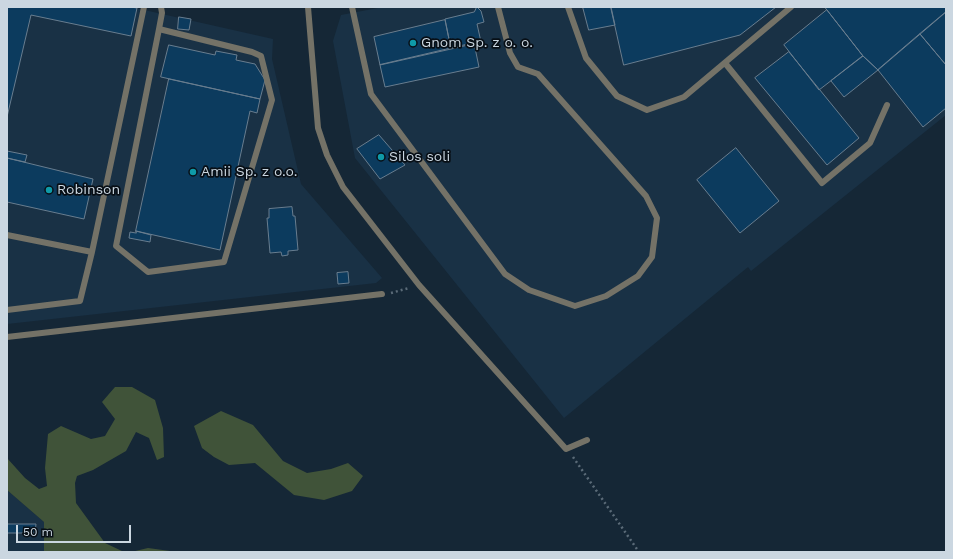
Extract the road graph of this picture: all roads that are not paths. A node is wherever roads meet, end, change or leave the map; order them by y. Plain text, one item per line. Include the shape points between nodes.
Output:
1 (144, 7) edge
2 (161, 7) edge
3 (308, 7) edge
4 (352, 7) edge
5 (498, 7) edge
6 (568, 7) edge
7 (791, 7) edge
8 (159, 29) junction
9 (726, 63) junction
10 (886, 105) dead end
11 (7, 235) edge
12 (92, 252) junction
13 (382, 294) road end
14 (7, 310) edge
15 (7, 337) edge
16 (587, 440) dead end

1 - 12 lane
2 - 8 lane
3 - 16 lane via 318,128 327,155 343,187 420,286 566,448
4 - 5 lane via 371,94 504,274 529,290 575,306 606,296 638,276 652,257 657,218 646,196 538,74 518,67 510,53
6 - 9 lane via 586,58 617,96 647,110 684,97
7 - 9 lane
8 - 8 lane via 116,246 148,272 224,262 272,100 261,56
9 - 10 lane via 822,184 870,143
11 - 12 lane
12 - 14 lane via 80,301
13 - 15 lane

